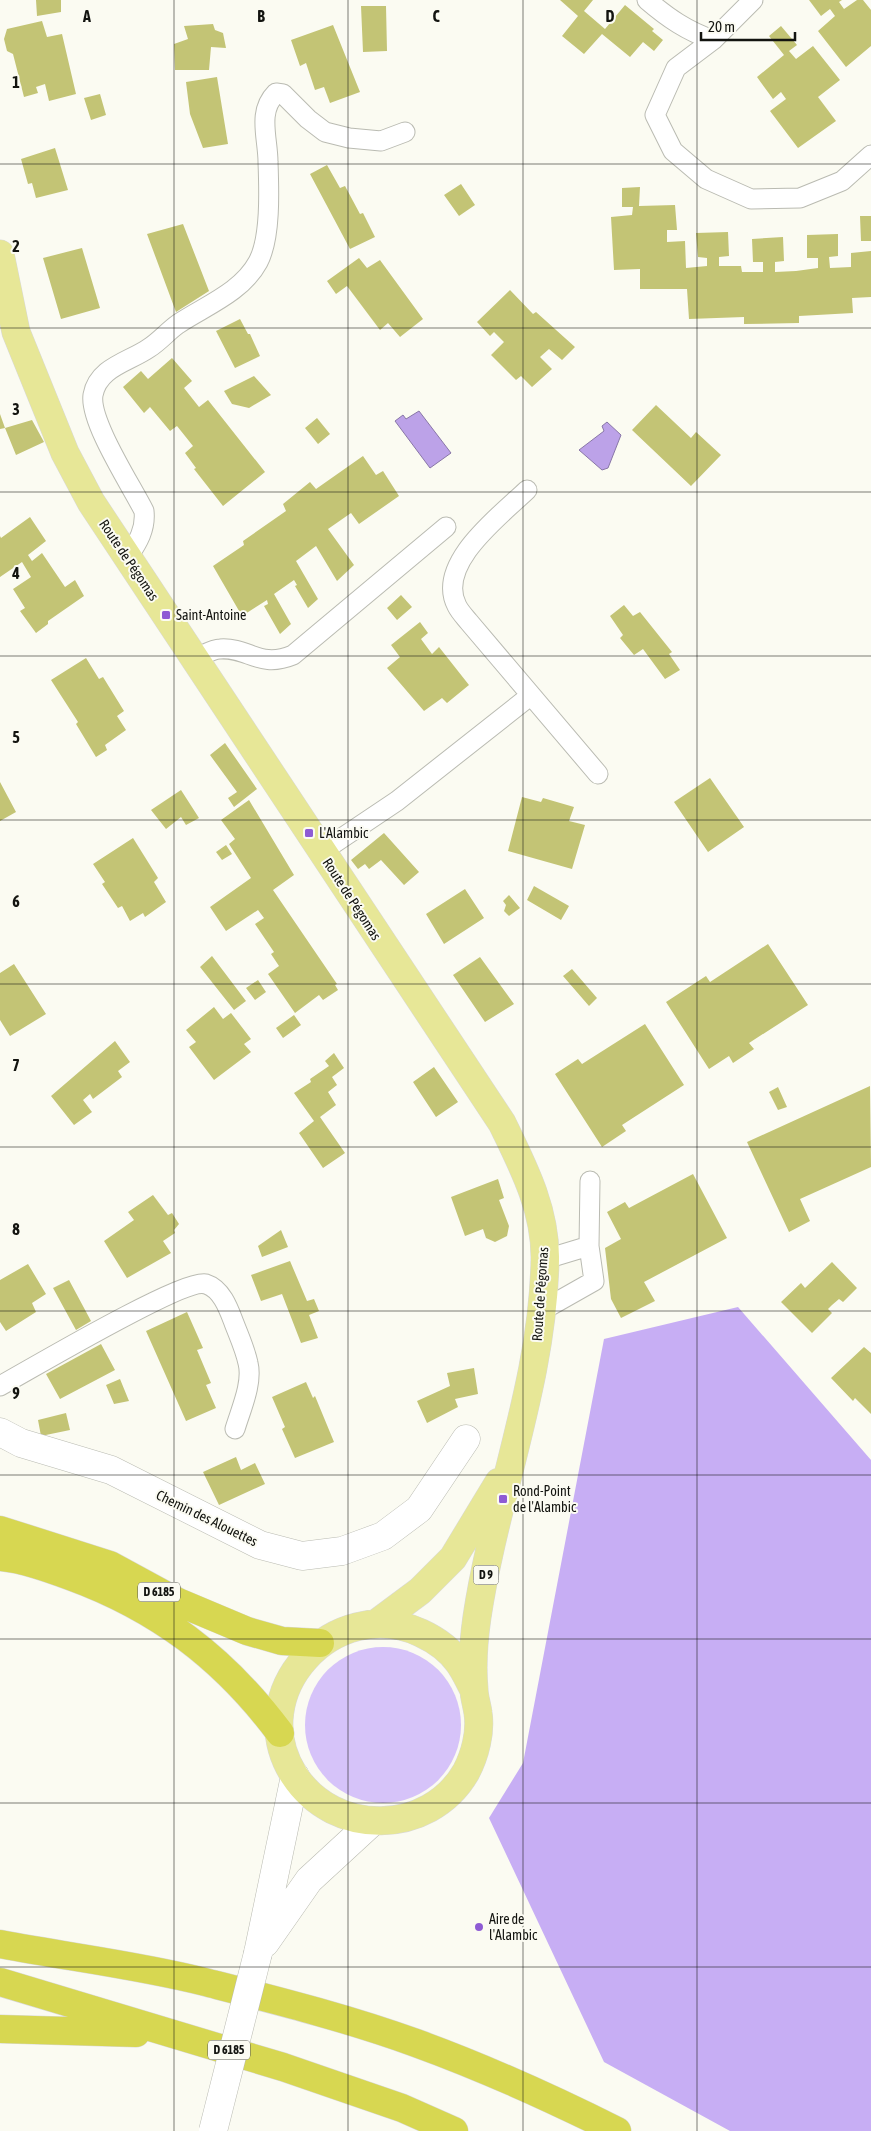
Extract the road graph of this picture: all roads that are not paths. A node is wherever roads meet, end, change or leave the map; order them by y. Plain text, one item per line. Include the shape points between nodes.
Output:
1 (647, 0) edge
2 (752, 0) edge
3 (713, 40) junction
4 (405, 132) dead end
5 (871, 155) edge
6 (0, 254) edge
7 (528, 490) dead end
8 (446, 527) dead end
9 (128, 558) junction
10 (194, 659) junction
11 (530, 696) junction
12 (598, 774) dead end
13 (321, 852) junction
14 (590, 1181) dead end
15 (590, 1246) junction
16 (546, 1258) junction
17 (541, 1311) junction
18 (0, 1386) edge
19 (235, 1429) dead end
20 (0, 1432) edge
21 (466, 1439) dead end
22 (512, 1462) junction
23 (0, 1530) edge
24 (0, 1557) edge
25 (377, 1623) junction
26 (320, 1642) junction
27 (474, 1690) junction
28 (280, 1733) junction
29 (294, 1776) junction
30 (372, 1822) junction
31 (0, 1944) edge
32 (258, 1953) junction
33 (0, 1982) edge
34 (0, 2029) edge
35 (175, 2034) junction
36 (214, 2131) edge
37 (454, 2131) edge
38 (617, 2131) edge

1 - 3 lane via 668,19
2 - 3 lane
3 - 5 lane via 676,68 655,115 673,152 706,179 752,199 800,198 842,181
4 - 9 lane via 381,141 348,138 325,132 308,120 283,94 276,94 269,100 264,128 268,160 265,241 258,263 238,285 178,324 149,348 112,368 98,380 93,396 96,420 144,511 146,523
6 - 9 main road, Route de Pégomas / D 9 via 16,332 65,453 91,502
7 - 11 lane via 476,539 462,558 454,574 453,592 457,606
8 - 10 lane via 293,655 267,660 219,648
9 - 10 main road, Route de Pégomas / D 9
10 - 13 main road, Route de Pégomas / D 9
11 - 12 lane
11 - 13 lane via 397,801
13 - 16 main road, Route de Pégomas / D 9 via 502,1123 531,1183 542,1223
14 - 15 lane
15 - 16 lane
15 - 17 lane via 601,1280
16 - 17 main road, Route de Pégomas / D 9
17 - 22 main road, Route de Pégomas / D 9 via 535,1365
18 - 19 lane via 122,1318 199,1283 208,1285 228,1305 249,1364 247,1386
20 - 21 main road, Chemin des Alouettes via 21,1443 111,1470 260,1545 302,1556 342,1551 383,1536 420,1509
22 - 25 main road, D 9 via 453,1558 420,1591
22 - 27 main road, D 9 via 477,1618
23 - 26 highway, D 6185 via 110,1565 178,1602 247,1631 282,1640
24 - 28 highway via 49,1568 88,1583 175,1628 220,1665
25 - 26 main road via 347,1628
25 - 27 main road via 408,1627 436,1640 459,1662
26 - 28 main road via 302,1660 288,1682 281,1707
27 - 30 main road via 479,1717 477,1746 466,1772 449,1794 426,1811 407,1819
28 - 29 main road
29 - 30 main road via 315,1799 342,1815
29 - 32 main road
30 - 32 main road via 309,1880
31 - 38 highway via 203,1982 339,2018 474,2065
32 - 36 main road, bridge
33 - 35 highway, D 6185
34 - 35 highway, D 6185
35 - 37 highway, D 6185 via 402,2108

